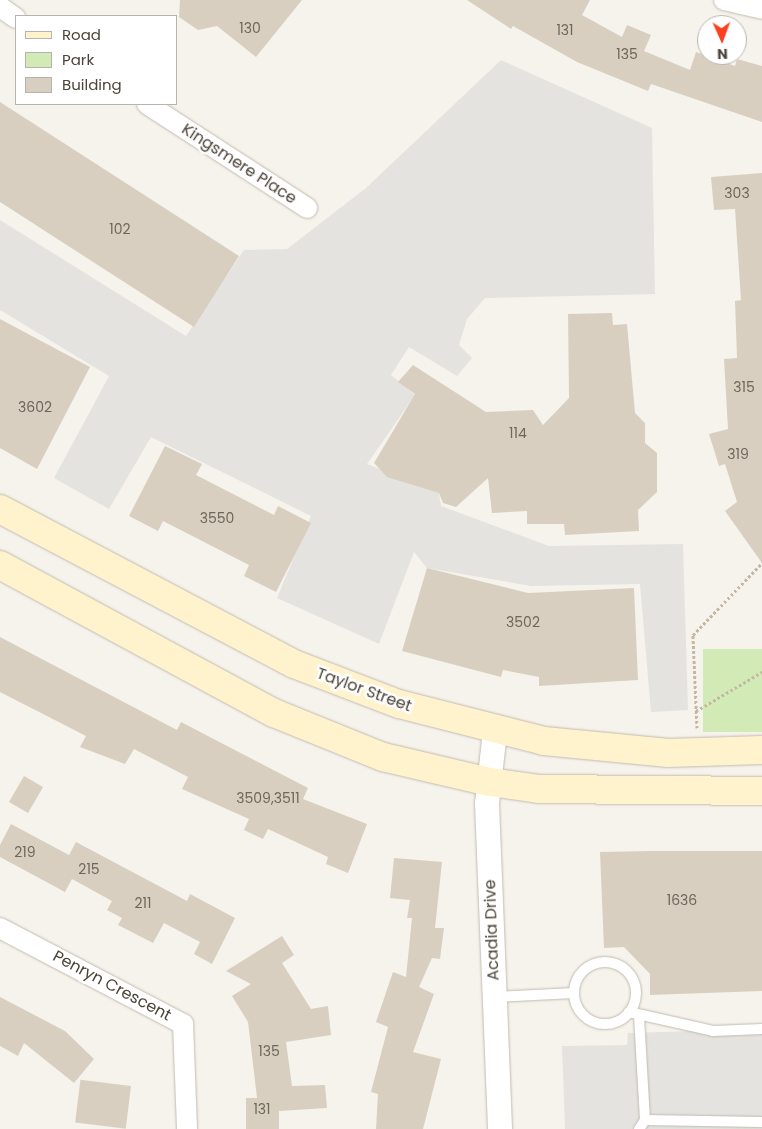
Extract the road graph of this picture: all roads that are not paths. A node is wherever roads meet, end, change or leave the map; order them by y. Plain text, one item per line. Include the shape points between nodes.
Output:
1 (724, 0) edge
2 (0, 7) edge
3 (762, 9) edge
4 (15, 17) edge
5 (149, 105) edge
6 (307, 208) dead end
7 (0, 509) edge
8 (0, 565) edge
9 (495, 731) junction
10 (762, 750) edge
11 (490, 782) junction
12 (762, 791) edge
13 (0, 928) edge
14 (574, 993) junction
15 (495, 997) junction
16 (634, 1013) junction
17 (762, 1029) edge
18 (645, 1120) junction
19 (762, 1122) edge
20 (187, 1129) edge
21 (500, 1129) edge
22 (639, 1129) edge

1 - 3 street
2 - 4 street
5 - 6 street, Kingsmere Place
7 - 9 main road, Taylor Street via 294,664 399,704
8 - 11 main road via 274,713 383,756
9 - 10 main road, Taylor Street via 668,753
9 - 11 street, Acadia Drive
11 - 12 main road via 584,791
11 - 15 street, Acadia Drive
13 - 20 street, Penryn Crescent via 183,1024
14 - 15 lane
14 - 16 lane via 580,1011 595,1022 614,1023
14 - 16 lane via 582,973 595,964 620,966 634,983
15 - 21 street, Acadia Drive
16 - 17 lane via 713,1031
16 - 18 lane
18 - 19 lane
18 - 22 lane

